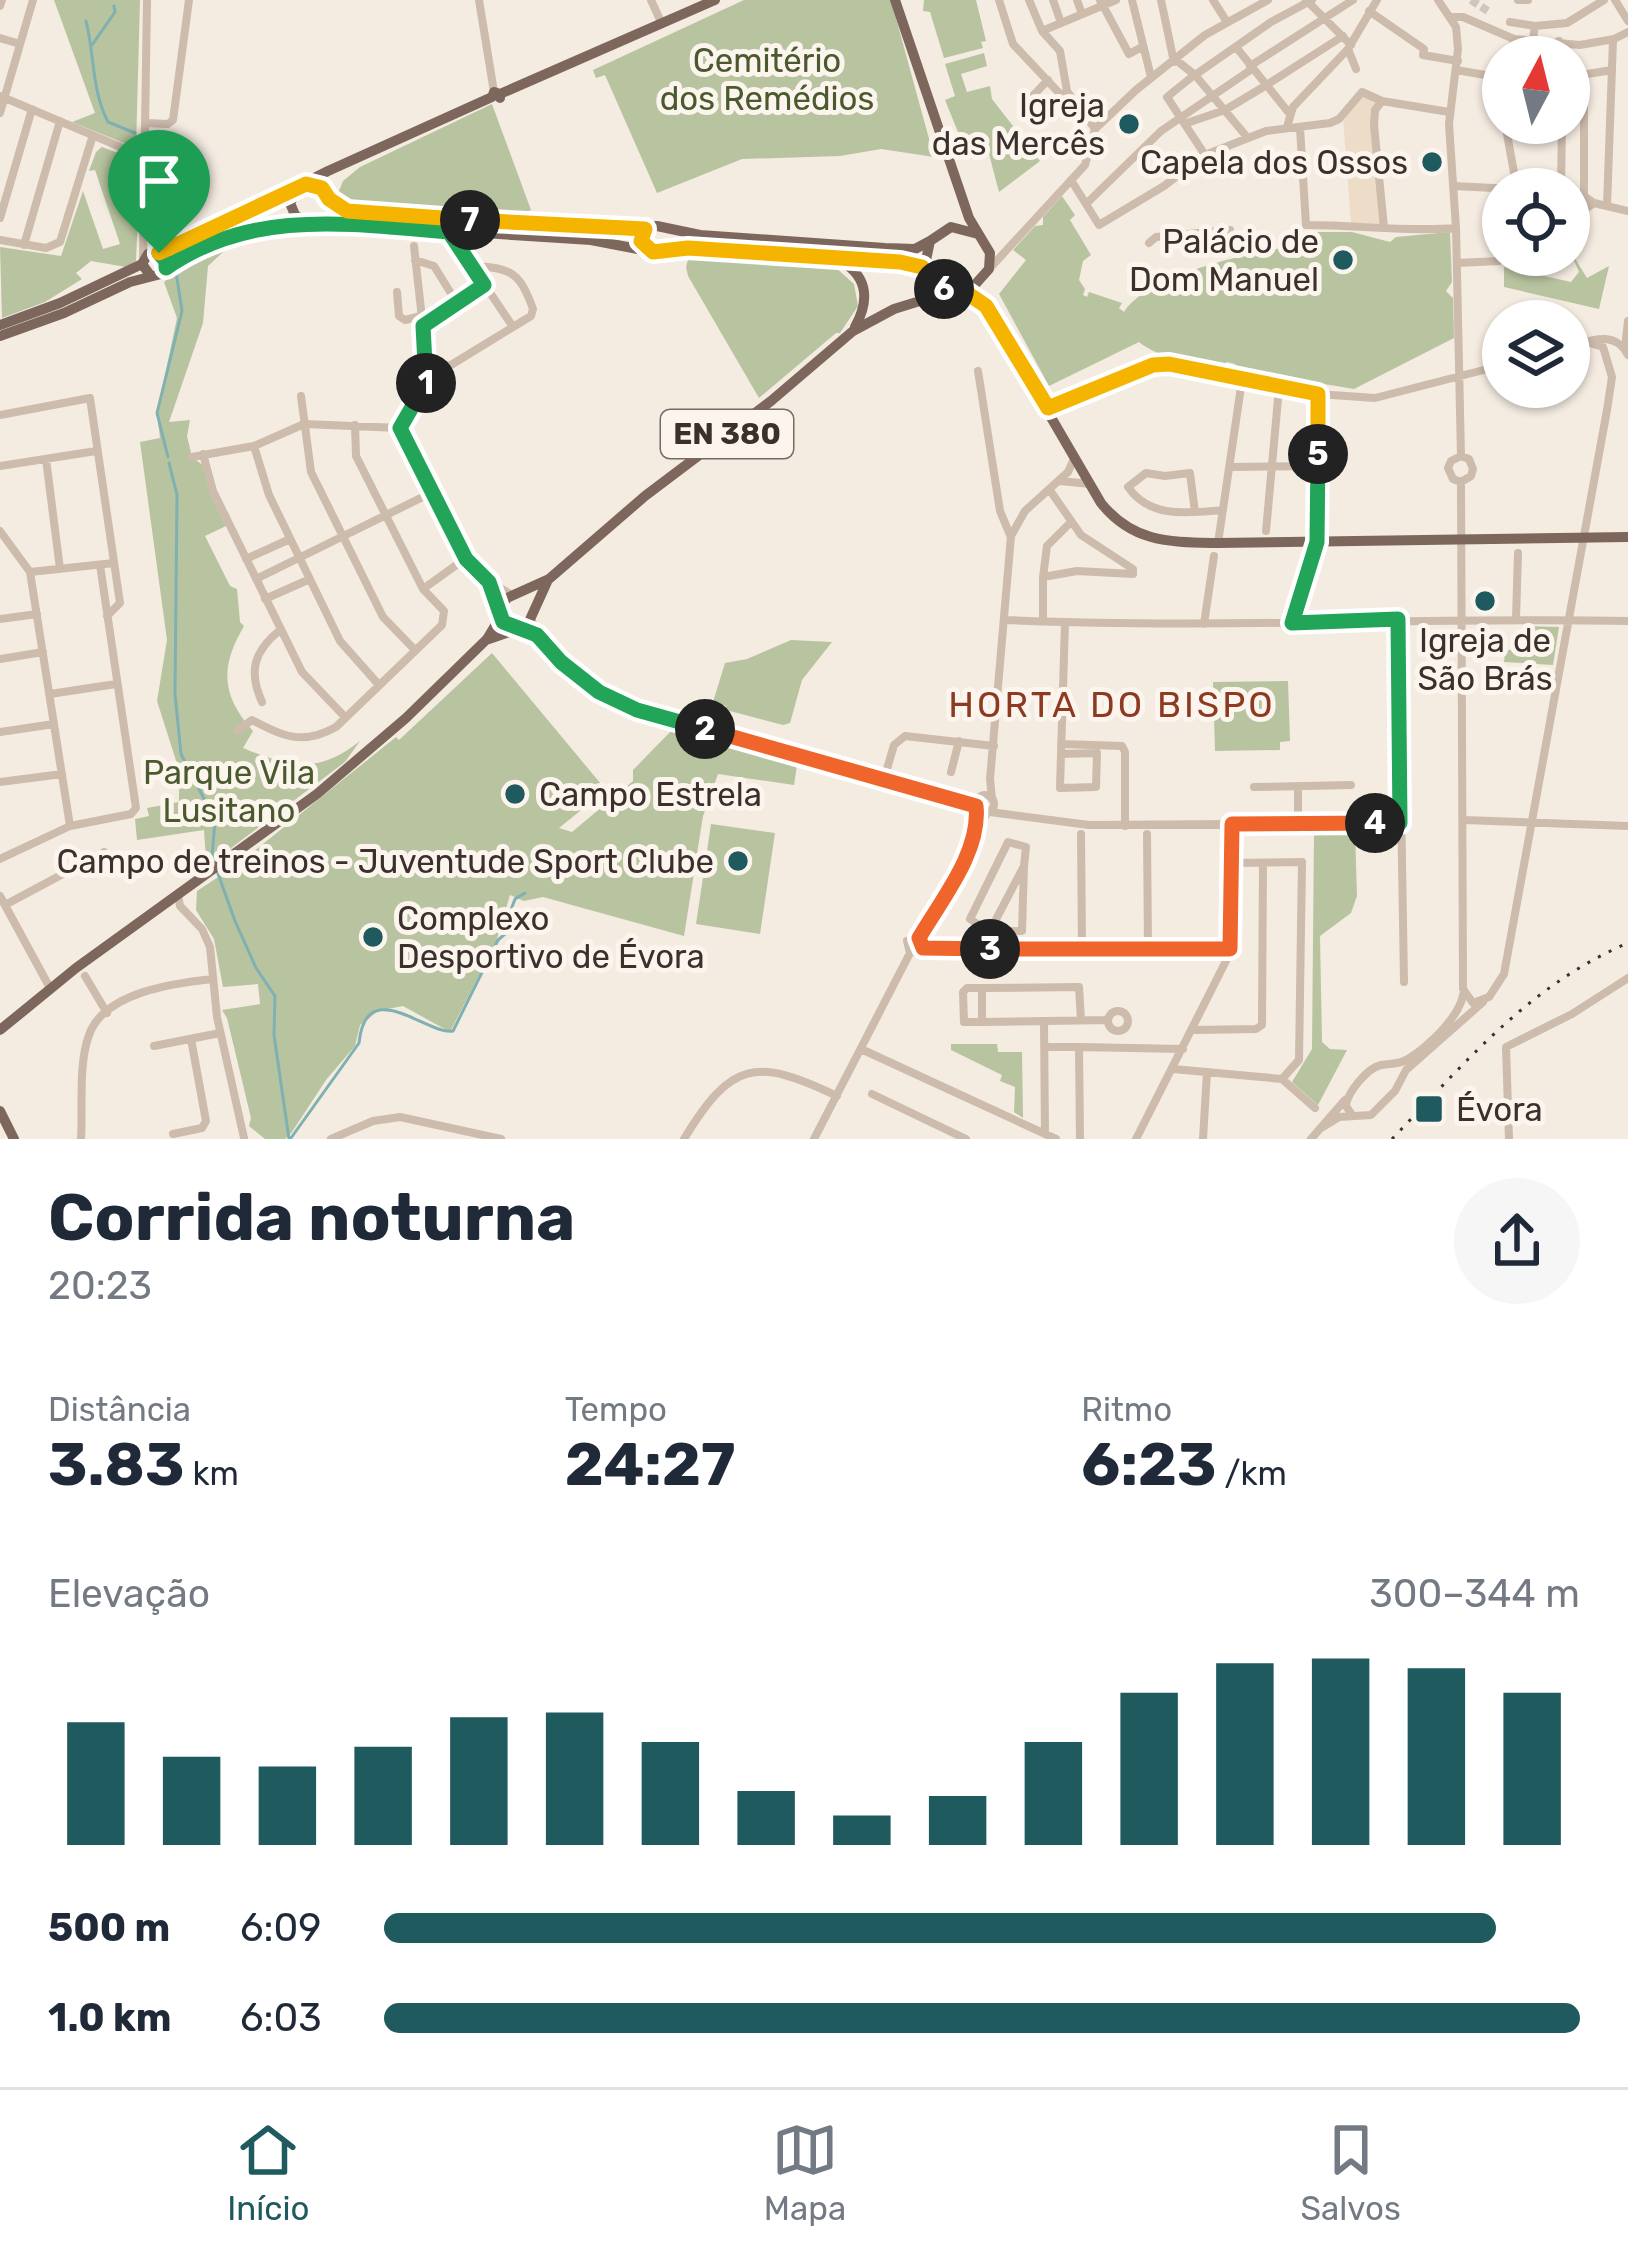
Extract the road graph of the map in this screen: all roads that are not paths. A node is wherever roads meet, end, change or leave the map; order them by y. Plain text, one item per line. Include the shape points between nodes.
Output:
1 (33, 0) edge
2 (147, 0) edge
3 (479, 0) edge
4 (651, 0) edge
5 (715, 0) edge
6 (895, 0) edge
7 (999, 0) edge
8 (1054, 0) edge
9 (1077, 0) edge
10 (1116, 0) edge
11 (1132, 0) edge
12 (1161, 0) edge
13 (1213, 0) edge
14 (1240, 0) edge
15 (1268, 0) edge
16 (1353, 0) edge
17 (1377, 0) edge
18 (1438, 0) edge
19 (1518, 0) edge
20 (1528, 0) edge
21 (1616, 0) edge
22 (1030, 1) edge
23 (1309, 1) edge
24 (1598, 2) edge
25 (1101, 3) edge
26 (189, 4) edge
27 (1246, 11) junction
28 (1369, 11) junction
29 (1488, 11) dead end
30 (1082, 14) junction
31 (1451, 17) junction
32 (1326, 19) junction
33 (1060, 20) junction
34 (1628, 21) edge
35 (1227, 22) junction
36 (1510, 22) dead end
37 (662, 24) junction
38 (1480, 25) junction
39 (1535, 26) junction
40 (1042, 31) junction
41 (1628, 32) edge
42 (1343, 36) junction
43 (1507, 36) edge
44 (1534, 36) edge
45 (0, 38) edge
46 (1613, 39) junction
47 (1590, 42) edge
48 (20, 44) junction
49 (1142, 47) junction
50 (1236, 47) junction
51 (1349, 47) junction
52 (1175, 61) junction
53 (1457, 65) junction
54 (1251, 68) junction
55 (1356, 69) dead end
56 (1612, 70) junction
57 (1482, 75) edge
58 (1590, 75) edge
59 (1194, 76) junction
60 (1151, 77) junction
61 (1048, 80) junction
62 (1265, 86) junction
63 (1064, 93) junction
64 (495, 94) junction
65 (1212, 96) junction
66 (2, 97) edge
67 (1382, 101) junction
68 (32, 109) junction
69 (1225, 110) junction
70 (1449, 112) junction
71 (0, 113) edge
72 (1289, 113) junction
73 (1184, 120) junction
74 (60, 121) junction
75 (145, 123) junction
76 (1287, 127) junction
77 (1095, 128) junction
78 (1300, 128) junction
79 (93, 135) junction
80 (1247, 137) junction
81 (1205, 155) junction
82 (145, 157) junction
83 (343, 165) junction
84 (1072, 180) junction
85 (303, 185) junction
86 (1453, 186) junction
87 (1482, 187) edge
88 (963, 196) junction
89 (328, 197) junction
90 (1590, 200) edge
91 (1594, 203) junction
92 (1086, 204) junction
93 (1590, 206) edge
94 (1607, 206) junction
95 (1628, 211) edge
96 (0, 218) edge
97 (310, 222) junction
98 (951, 227) junction
99 (1456, 228) junction
100 (645, 229) junction
101 (664, 230) junction
102 (1230, 230) dead end
103 (1384, 230) junction
104 (449, 232) junction
105 (469, 232) junction
106 (978, 234) junction
107 (0, 240) edge
108 (930, 241) junction
109 (1148, 243) dead end
110 (459, 244) junction
111 (24, 245) junction
112 (987, 245) junction
113 (414, 246) dead end
114 (645, 248) junction
115 (662, 249) junction
116 (1006, 249) junction
117 (834, 257) junction
118 (150, 260) junction
119 (414, 260) junction
120 (1482, 262) edge
121 (1457, 263) junction
122 (473, 266) junction
123 (986, 274) junction
124 (930, 276) junction
125 (484, 285) junction
126 (958, 291) junction
127 (397, 292) dead end
128 (457, 303) junction
129 (914, 303) junction
130 (986, 306) junction
131 (422, 321) junction
132 (1628, 323) edge
133 (0, 325) edge
134 (513, 327) junction
135 (854, 331) junction
136 (0, 336) edge
137 (1615, 341) junction
138 (1590, 342) edge
139 (1590, 343) edge
140 (1627, 352) edge
141 (428, 370) junction
142 (978, 370) dead end
143 (1482, 371) edge
144 (1460, 377) junction
145 (1242, 380) junction
146 (1279, 388) junction
147 (1318, 394) junction
148 (301, 395) dead end
149 (1048, 408) junction
150 (0, 415) edge
151 (304, 424) junction
152 (356, 425) junction
153 (400, 428) junction
154 (254, 446) junction
155 (96, 451) junction
156 (1461, 456) junction
157 (46, 459) junction
158 (1078, 463) junction
159 (0, 466) edge
160 (1271, 466) junction
161 (1318, 466) junction
162 (1230, 467) junction
163 (1058, 482) junction
164 (1461, 482) junction
165 (1090, 484) junction
166 (1048, 489) junction
167 (433, 492) junction
168 (1223, 510) junction
169 (1195, 512) junction
170 (386, 515) junction
171 (1070, 523) junction
172 (0, 531) edge
173 (1266, 531) dead end
174 (1011, 536) junction
175 (1628, 536) edge
176 (343, 537) junction
177 (1584, 537) junction
178 (290, 539) junction
179 (1462, 539) junction
180 (1218, 542) junction
181 (1317, 542) junction
182 (1518, 553) dead end
183 (1214, 556) dead end
184 (300, 558) junction
185 (246, 559) junction
186 (466, 559) junction
187 (114, 563) junction
188 (100, 565) junction
189 (60, 569) junction
190 (30, 572) junction
191 (1043, 577) junction
192 (256, 579) junction
193 (310, 579) junction
194 (548, 580) junction
195 (489, 582) junction
196 (423, 589) junction
197 (517, 595) junction
198 (265, 599) junction
199 (500, 613) junction
200 (37, 614) junction
201 (107, 616) junction
202 (0, 619) edge
203 (1398, 619) junction
204 (1462, 619) junction
205 (1006, 620) junction
206 (1516, 620) junction
207 (1570, 620) junction
208 (1043, 621) junction
209 (1628, 621) edge
210 (525, 622) junction
211 (1065, 622) junction
212 (1292, 623) junction
213 (1204, 625) junction
214 (280, 630) junction
215 (488, 639) junction
216 (415, 650) junction
217 (43, 652) junction
218 (0, 659) edge
219 (116, 684) junction
220 (379, 685) junction
221 (50, 694) junction
222 (262, 702) dead end
223 (344, 716) junction
224 (54, 724) junction
225 (238, 731) dead end
226 (0, 732) edge
227 (959, 741) junction
228 (994, 746) junction
229 (1061, 749) junction
230 (951, 772) dead end
231 (62, 774) junction
232 (884, 779) junction
233 (0, 782) edge
234 (1351, 784) dead end
235 (1298, 786) junction
236 (1254, 787) dead end
237 (985, 805) junction
238 (1464, 820) junction
239 (1532, 822) junction
240 (1400, 823) junction
241 (1232, 824) junction
242 (1298, 824) junction
243 (70, 826) junction
244 (1124, 826) junction
245 (1628, 826) edge
246 (1081, 834) dead end
247 (1147, 834) dead end
248 (104, 852) dead end
249 (0, 860) edge
250 (1232, 863) junction
251 (1263, 863) junction
252 (1024, 866) junction
253 (2, 900) edge
254 (185, 905) junction
255 (989, 932) junction
256 (921, 943) junction
257 (980, 949) junction
258 (1082, 949) junction
259 (1148, 949) junction
260 (1230, 949) junction
261 (910, 953) junction
262 (85, 976) dead end
263 (1628, 978) edge
264 (213, 979) junction
265 (1404, 982) dead end
266 (50, 988) junction
267 (982, 988) junction
268 (1463, 989) junction
269 (1489, 997) junction
270 (18, 1012) junction
271 (107, 1013) junction
272 (0, 1020) edge
273 (1081, 1020) junction
274 (1108, 1020) dead end
275 (1044, 1021) junction
276 (982, 1022) junction
277 (0, 1030) edge
278 (1193, 1030) junction
279 (220, 1034) junction
280 (191, 1039) junction
281 (154, 1046) dead end
282 (1078, 1047) junction
283 (1045, 1048) junction
284 (861, 1049) junction
285 (1183, 1049) junction
286 (1384, 1065) junction
287 (1173, 1069) junction
288 (1207, 1072) junction
289 (1282, 1079) junction
290 (1397, 1087) junction
291 (872, 1094) dead end
292 (837, 1096) junction
293 (1346, 1099) junction
294 (1316, 1108) dead end
295 (0, 1111) edge
296 (1354, 1116) junction
297 (1322, 1128) junction
298 (0, 1129) edge
299 (173, 1134) dead end
300 (1050, 1137) edge
301 (496, 1138) edge
302 (10, 1139) edge
303 (81, 1139) edge
304 (243, 1139) edge
305 (254, 1139) edge
306 (331, 1139) edge
307 (684, 1139) edge
308 (814, 1139) edge
309 (966, 1139) edge
310 (1080, 1139) edge
311 (1136, 1139) edge
312 (1203, 1139) edge
313 (1312, 1139) edge
314 (1509, 1139) edge

1 - 48 street
2 - 75 street
3 - 64 street
4 - 37 street
5 - 37 main road
6 - 88 main road
7 - 61 street via 1013,44
8 - 33 street
9 - 30 street
10 - 25 street
11 - 49 street
12 - 52 street
13 - 35 street
14 - 27 street
15 - 27 street
16 - 32 street
17 - 28 street
18 - 31 street
19 - 20 street
21 - 34 street
22 - 40 street
23 - 32 street
23 - 50 street
24 - 39 street via 1574,20
25 - 30 street
25 - 49 street via 1130,54
26 - 75 street via 173,120
27 - 35 street
28 - 51 street
28 - 53 street via 1424,46 1423,55
29 - 38 street
30 - 33 street
31 - 38 street
31 - 53 street
32 - 42 street
32 - 54 street
33 - 40 street
35 - 52 street
36 - 39 street
37 - 64 main road
38 - 43 street
39 - 44 street
40 - 63 street via 1060,51
41 - 46 street
42 - 51 street
42 - 62 street
45 - 48 street
46 - 47 street
46 - 56 street
48 - 66 street
49 - 60 street
50 - 54 street
50 - 59 street
51 - 55 street
51 - 72 street
52 - 59 street
52 - 60 street
53 - 57 street
53 - 70 street
54 - 62 street
54 - 65 street
56 - 58 street
56 - 94 street
59 - 65 street
59 - 73 street via 1167,97
60 - 77 street
61 - 63 street
61 - 63 street via 1027,102 1041,116
62 - 69 street
62 - 72 street
63 - 77 street
64 - 83 main road
65 - 69 street
65 - 73 street
66 - 68 street
66 - 71 street
67 - 70 street
67 - 78 street via 1360,93 1339,119
67 - 103 street via 1375,110
68 - 74 street
68 - 96 street
69 - 73 street
69 - 80 street
70 - 86 street
72 - 76 street
73 - 81 street
73 - 92 street via 1140,149
74 - 79 street
74 - 111 street
75 - 82 street
76 - 78 street
76 - 80 street
77 - 84 street via 1088,160
78 - 103 street via 1306,226
79 - 82 street
79 - 111 street via 60,242
80 - 81 street
81 - 92 street via 1099,225
82 - 118 street
83 - 85 main road
83 - 89 main road
84 - 92 street
84 - 116 street
85 - 89 main road via 317,185
85 - 97 main road via 291,196 292,209
85 - 118 main road
86 - 87 street
86 - 99 street
88 - 98 main road
88 - 106 main road
89 - 97 main road via 324,216
89 - 100 main road via 359,213
90 - 91 street
91 - 93 street
91 - 94 street
94 - 95 street
97 - 104 main road
97 - 118 main road via 215,240 157,276
98 - 106 main road
98 - 108 main road
99 - 103 street
99 - 121 street
100 - 101 main road
100 - 114 main road
101 - 108 main road via 885,248
101 - 115 main road
102 - 109 street
104 - 105 main road
104 - 110 street
105 - 110 street
105 - 114 main road
106 - 112 main road
107 - 111 street
108 - 124 main road
110 - 122 street
112 - 116 street
112 - 123 main road
113 - 119 street
114 - 115 main road
115 - 117 main road
116 - 123 street
117 - 124 main road via 916,264
117 - 135 main road via 864,285
118 - 133 main road
118 - 136 main road
119 - 128 street via 434,266
119 - 131 street
120 - 121 street
121 - 144 street
122 - 125 street
122 - 134 street via 513,272 533,309
123 - 126 main road
123 - 130 main road
124 - 126 main road
124 - 129 main road
125 - 128 street
125 - 134 street
126 - 129 main road, EN 380
126 - 130 main road
127 - 131 street via 399,316
128 - 131 street
129 - 135 main road, EN 380
130 - 149 main road
131 - 141 street
132 - 137 street
132 - 140 street
134 - 141 street via 452,365
135 - 194 main road, EN 380
137 - 138 street
137 - 140 street
139 - 177 street via 1603,347 1612,377
141 - 153 street
142 - 174 street via 993,478
143 - 144 street
144 - 147 street via 1375,398
144 - 156 street
145 - 146 street
145 - 149 street via 1153,365
145 - 162 street
146 - 147 street
146 - 160 street
147 - 161 street
148 - 151 street
149 - 158 main road
150 - 155 street via 90,398
151 - 152 street
151 - 154 street
151 - 176 street via 310,472
152 - 153 street
152 - 170 street via 356,456
153 - 167 street
154 - 178 street
154 - 185 street via 198,455
155 - 157 street
155 - 187 street
156 - 164 street via 1473,469
156 - 164 street via 1448,469
157 - 159 street
157 - 189 street
158 - 163 street
158 - 165 main road
160 - 161 street
160 - 162 street
160 - 173 street
161 - 181 street
162 - 168 street
163 - 165 street
163 - 166 street
164 - 179 street
165 - 180 main road via 1116,522 1141,537
166 - 171 street
166 - 174 street
167 - 170 street
167 - 186 street
168 - 169 street
168 - 180 street
169 - 169 street via 1155,509 1128,487 1143,473 1190,472
170 - 176 street
170 - 196 street
171 - 191 street via 1047,546
171 - 191 street via 1133,574
172 - 190 street
174 - 205 street
175 - 177 main road
176 - 184 street
176 - 216 street via 383,617
177 - 179 main road
177 - 207 street
178 - 184 street
178 - 185 street
179 - 181 main road
179 - 204 street
180 - 181 main road
181 - 212 street
182 - 206 street
183 - 213 street
184 - 192 street
184 - 193 street
185 - 192 street
186 - 195 street
186 - 196 street
187 - 188 street
187 - 201 street via 120,603
188 - 189 street
188 - 201 street
189 - 190 street
190 - 200 street
191 - 208 street
192 - 198 street
193 - 198 street
193 - 220 street via 342,645
194 - 197 main road, EN 380
194 - 210 main road, EN 380
195 - 197 street
195 - 199 street
196 - 216 street via 444,618
197 - 199 main road
197 - 210 main road
198 - 214 street
199 - 210 main road
199 - 215 main road
200 - 202 street
200 - 217 street
201 - 219 street
203 - 204 street
203 - 212 street
203 - 240 street
204 - 206 street
204 - 238 street
205 - 208 street
205 - 228 street
206 - 207 street
207 - 209 street
207 - 239 street
208 - 211 street
210 - 215 main road
210 - 232 street via 561,662 627,706
211 - 213 street
211 - 229 street
212 - 213 street
214 - 222 street via 255,662
214 - 223 street via 302,672
215 - 254 main road via 363,756 190,885
216 - 220 street
217 - 218 street
217 - 221 street
219 - 221 street
219 - 243 street via 134,812
220 - 223 street
221 - 224 street
223 - 225 street via 311,738 277,735 252,720
224 - 226 street
224 - 231 street
227 - 228 street
227 - 230 street
227 - 232 street via 900,738
228 - 237 street
229 - 229 street via 1060,788 1096,787 1097,753
229 - 244 street via 1122,746
231 - 233 street
231 - 243 street
232 - 237 street
234 - 235 street
235 - 236 street
235 - 242 street
237 - 244 street via 1043,821
237 - 256 street
238 - 239 street
238 - 268 street
239 - 245 street
239 - 269 street via 1503,977
240 - 242 street
240 - 265 street
241 - 242 street
241 - 244 street
241 - 250 street
243 - 249 street
246 - 258 street
247 - 259 street
248 - 253 street
250 - 251 street
250 - 260 street
251 - 278 street via 1262,1025
251 - 289 street via 1302,862 1299,1060
252 - 255 street
252 - 255 street via 1022,931
252 - 255 street via 1026,847 1008,842 970,919
253 - 266 street
254 - 264 street via 207,938
254 - 266 main road via 157,909
255 - 257 street
256 - 257 street
256 - 261 street via 920,953
256 - 261 street via 907,941
257 - 258 street
258 - 259 street
259 - 260 street
260 - 278 street
261 - 284 street
262 - 271 street
263 - 314 street via 1506,1048
264 - 271 street via 154,986
264 - 279 street
266 - 270 main road
267 - 273 street via 1078,987
267 - 276 street
267 - 276 street via 964,990 963,1007 964,1022
268 - 269 street via 1468,1000
268 - 286 street via 1458,1010 1428,1042 1401,1063
269 - 290 street
270 - 272 main road
270 - 277 main road
271 - 303 street via 87,1041
273 - 274 street
273 - 275 street
275 - 276 street
275 - 283 street
278 - 285 street
279 - 280 street
279 - 304 street
280 - 281 street
280 - 299 street via 206,1121
282 - 283 street
282 - 285 street
282 - 310 street
283 - 300 street
284 - 292 street
284 - 300 street
285 - 287 street
286 - 290 street via 1397,1075
286 - 293 street
287 - 288 street
287 - 311 street
288 - 289 street
288 - 312 street
289 - 294 street
290 - 296 street via 1371,1115
291 - 309 street
292 - 307 street via 787,1073 749,1073 709,1099
292 - 308 street
293 - 296 street
293 - 297 street
295 - 302 main road
296 - 297 street
297 - 313 street
298 - 302 main road
301 - 306 street via 400,1117
304 - 305 street

